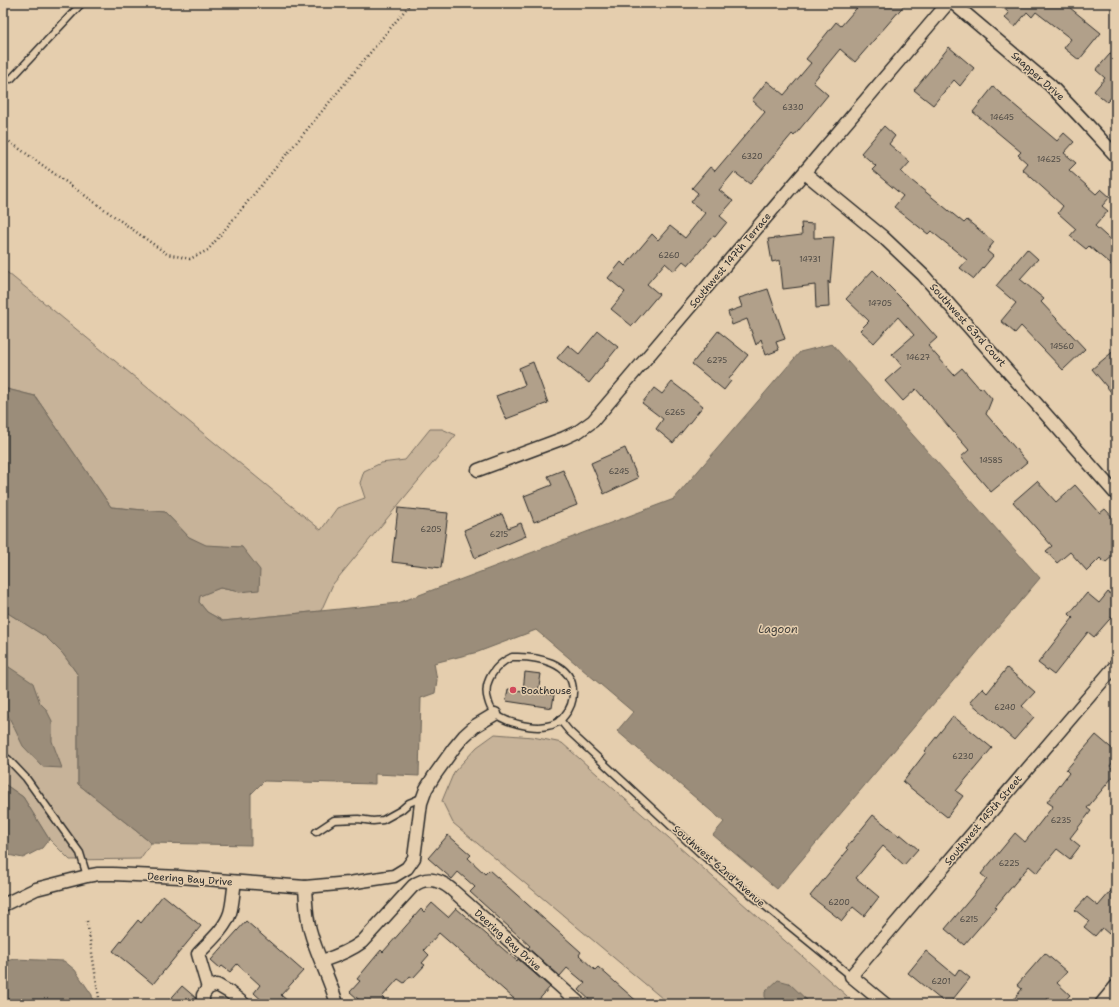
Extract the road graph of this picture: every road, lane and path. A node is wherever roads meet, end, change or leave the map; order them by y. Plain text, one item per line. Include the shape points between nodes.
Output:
1 (82, 3) edge
2 (411, 3) edge
3 (948, 3) edge
4 (953, 3) edge
5 (11, 79) dead end
6 (3, 137) edge
7 (1116, 156) edge
8 (805, 173) junction
9 (478, 470) dead end
10 (1116, 494) edge
11 (1116, 665) edge
12 (495, 714) junction
13 (560, 720) junction
14 (3, 756) edge
15 (423, 798) junction
16 (316, 832) dead end
17 (87, 876) junction
18 (235, 882) junction
19 (305, 887) junction
20 (3, 905) edge
21 (87, 921) dead end
22 (322, 961) junction
23 (851, 976) junction
24 (1116, 986) edge
25 (208, 988) junction
26 (100, 1004) edge
27 (203, 1004) edge
28 (244, 1004) edge
29 (337, 1004) edge
30 (580, 1004) edge
31 (885, 1004) edge
32 (1101, 1004) edge

1 - 5 lane
2 - 6 path via 208,250 190,259 167,254
3 - 8 street, Southwest 147th Terrace
4 - 7 street, Snapper Drive via 1050,85
8 - 9 street, Southwest 147th Terrace via 593,421 564,438
8 - 10 street, Southwest 63rd Court via 883,237 923,275
11 - 23 street, Southwest 145th Street
12 - 13 lane via 513,723 538,727
12 - 13 lane via 486,695 487,682 505,660 521,657 557,665 571,680 573,697 568,711
12 - 15 street, Deering Bay Drive via 475,726 454,748 434,776
13 - 23 lane, Southwest 62nd Avenue via 700,853
14 - 17 lane via 26,778 80,853
15 - 16 lane via 383,820 334,820
15 - 19 street, Deering Bay Drive via 418,816 416,852 407,868 394,876
17 - 18 street, Deering Bay Drive via 113,874
17 - 20 street, Deering Bay Drive via 36,889
18 - 19 street, Deering Bay Drive
18 - 25 street via 229,917 198,954
19 - 22 street via 308,920
21 - 26 path
22 - 29 street
22 - 30 street, Deering Bay Drive via 353,949 413,886 420,881 434,880 451,889
23 - 31 street, Southwest 62nd Avenue
24 - 32 street
25 - 27 street via 203,995
25 - 28 street via 217,985

